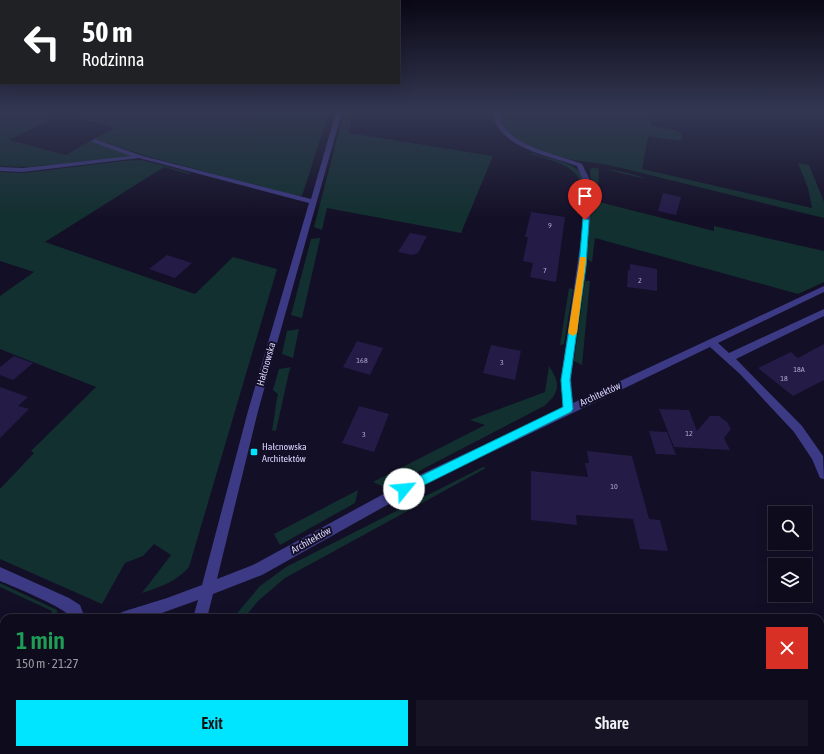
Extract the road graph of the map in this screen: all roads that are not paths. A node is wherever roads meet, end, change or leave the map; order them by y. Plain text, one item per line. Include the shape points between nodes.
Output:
1 (112, 147) edge
2 (329, 147) edge
3 (528, 147) edge
4 (141, 157) junction
5 (0, 169) edge
6 (313, 201) junction
7 (824, 290) edge
8 (824, 312) edge
9 (711, 342) junction
10 (728, 358) junction
11 (568, 409) junction
12 (820, 457) edge
13 (824, 474) edge
14 (0, 574) edge
15 (207, 589) junction
16 (76, 614) edge
17 (138, 614) edge
18 (201, 614) edge

1 - 4 street
2 - 6 street, Hałcnowska
3 - 11 street via 580,165 586,176 582,266 566,380
4 - 5 street via 23,170
4 - 6 street
6 - 15 street, Hałcnowska via 253,411
7 - 9 street, Architektów
8 - 10 street
9 - 10 street
9 - 11 street, Architektów
10 - 12 street via 798,429
11 - 15 street, Architektów via 417,482 257,570
12 - 13 street
14 - 16 street via 64,603 75,610
15 - 17 street, Architektów
15 - 18 street, Hałcnowska

